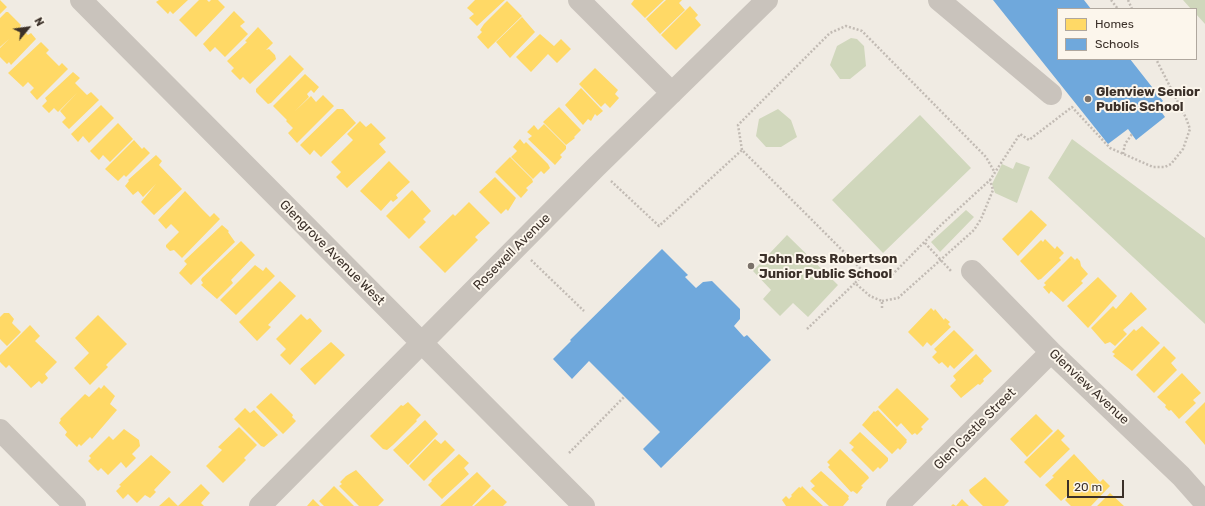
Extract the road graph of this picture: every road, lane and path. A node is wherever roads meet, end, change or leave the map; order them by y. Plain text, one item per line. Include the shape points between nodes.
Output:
1 (81, 0) edge
2 (579, 0) edge
3 (767, 0) edge
4 (938, 0) edge
5 (1111, 0) edge
6 (1117, 8) edge
7 (1157, 60) edge
8 (672, 93) junction
9 (1051, 94) dead end
10 (1179, 103) junction
11 (1161, 112) dead end
12 (1132, 134) dead end
13 (742, 150) junction
14 (1123, 154) junction
15 (596, 167) junction
16 (994, 171) junction
17 (990, 180) junction
18 (925, 243) junction
19 (529, 258) dead end
20 (941, 261) junction
21 (864, 273) junction
22 (964, 274) joint
23 (855, 283) junction
24 (882, 302) junction
25 (882, 308) dead end
26 (584, 311) dead end
27 (807, 329) dead end
28 (422, 344) junction
29 (1051, 352) junction
30 (624, 397) dead end
31 (0, 430) edge
32 (569, 452) dead end
33 (1205, 503) edge
34 (75, 506) edge
35 (260, 506) edge
36 (584, 506) edge
37 (897, 506) edge

1 - 28 street, Glengrove Avenue West
2 - 8 street
3 - 8 street, Rosewell Avenue
4 - 9 street
5 - 6 path
7 - 10 path
8 - 15 street, Rosewell Avenue
10 - 11 path
10 - 14 path via 1190,131 1175,161 1165,167 1152,167
12 - 14 path via 1125,144
13 - 15 path via 659,226
13 - 16 path via 738,125 830,33 846,26 862,31 986,157
13 - 21 path
14 - 16 path via 1107,146 1072,107 1029,140 1020,134
15 - 28 street, Rosewell Avenue
16 - 17 path
17 - 18 path
17 - 20 path via 992,190 981,219 974,230
18 - 20 path
18 - 21 path via 892,275 878,278
19 - 26 path
20 - 22 path
20 - 24 path via 898,298
21 - 23 path
22 - 29 street, Glenview Avenue
23 - 24 path
23 - 27 path
24 - 25 path
28 - 35 street, Rosewell Avenue
28 - 36 street, Glengrove Avenue West
29 - 33 street, Glenview Avenue via 1128,424
29 - 37 street, Glen Castle Street
30 - 32 path
31 - 34 street

